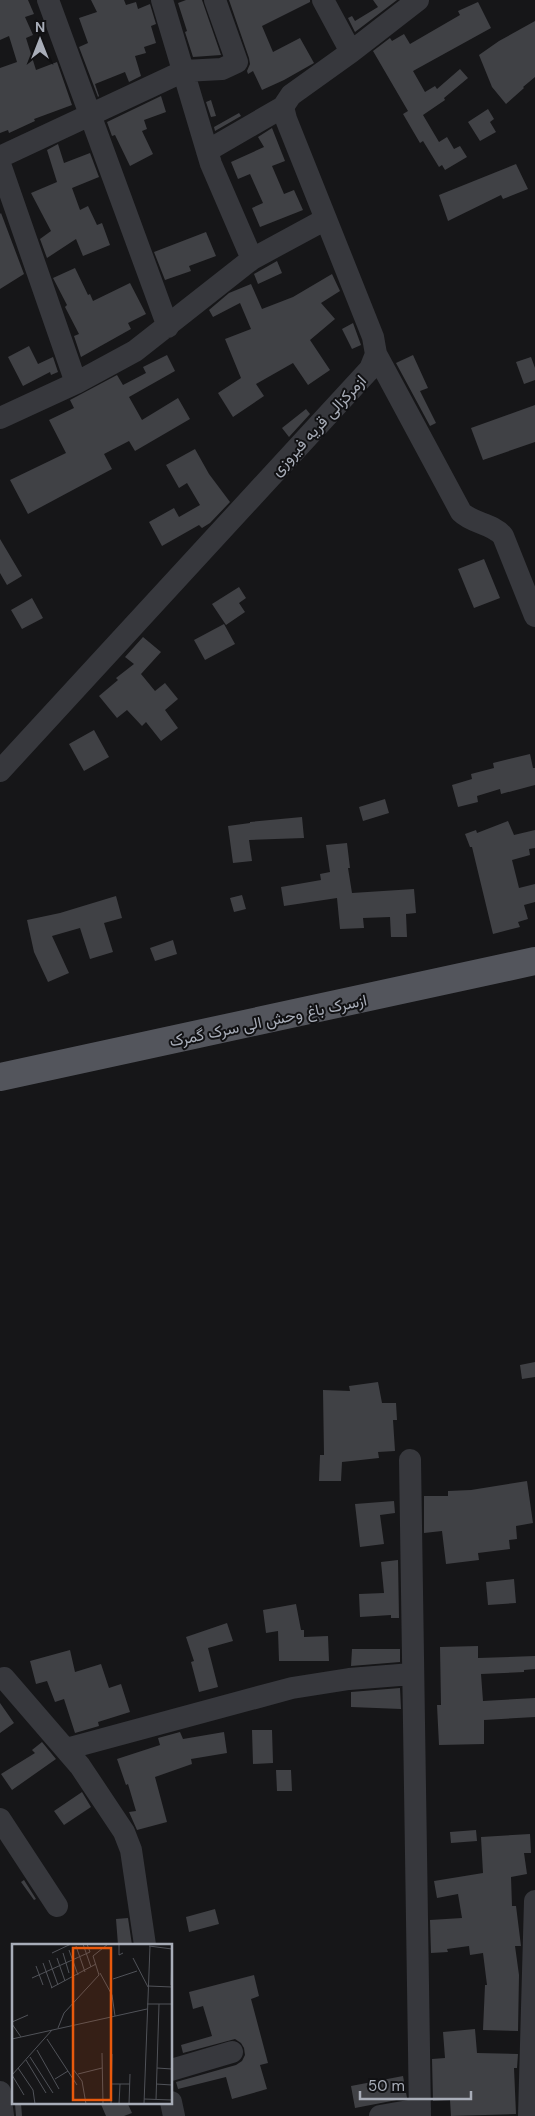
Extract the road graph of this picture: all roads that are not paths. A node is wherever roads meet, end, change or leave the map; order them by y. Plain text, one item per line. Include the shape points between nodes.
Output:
1 (48, 0) edge
2 (162, 0) edge
3 (215, 0) edge
4 (322, 0) edge
5 (418, 0) edge
6 (351, 52) junction
7 (184, 71) junction
8 (283, 107) junction
9 (90, 115) junction
10 (207, 151) junction
11 (0, 158) edge
12 (0, 164) edge
13 (326, 219) junction
14 (252, 259) junction
15 (168, 327) junction
16 (376, 354) junction
17 (76, 383) junction
18 (0, 418) edge
19 (535, 616) edge
20 (0, 771) edge
21 (535, 961) edge
22 (0, 1077) edge
23 (410, 1460) dead end
24 (412, 1674) junction
25 (4, 1678) dead end
26 (66, 1749) junction
27 (0, 1819) edge
28 (535, 1901) edge
29 (57, 1906) dead end
30 (145, 1944) edge
31 (232, 2052) dead end
32 (172, 2070) edge
33 (0, 2092) edge
34 (420, 2112) edge
35 (3, 2116) edge
36 (380, 2116) edge
37 (529, 2116) edge

1 - 9 street
2 - 7 street
3 - 7 street via 237,62 222,69
4 - 6 street
5 - 6 street
6 - 8 street via 291,95
7 - 9 street
7 - 10 street
8 - 10 street
8 - 13 street
9 - 11 street
9 - 15 street
10 - 14 street
12 - 17 street
13 - 14 street
13 - 16 street via 373,337
14 - 15 street
15 - 17 street via 135,352
16 - 19 street via 461,512 471,521 503,536
16 - 20 street, ازمرکزالی قریه فیروزی via 370,369
17 - 18 street
21 - 22 main road, ازسرک باغ وحش الی سرک گمرک
23 - 24 street
24 - 26 street via 292,1688
24 - 34 street
25 - 26 street
26 - 30 street via 118,1824 131,1850
27 - 29 street
28 - 37 street
31 - 32 street
33 - 35 street
34 - 36 street

